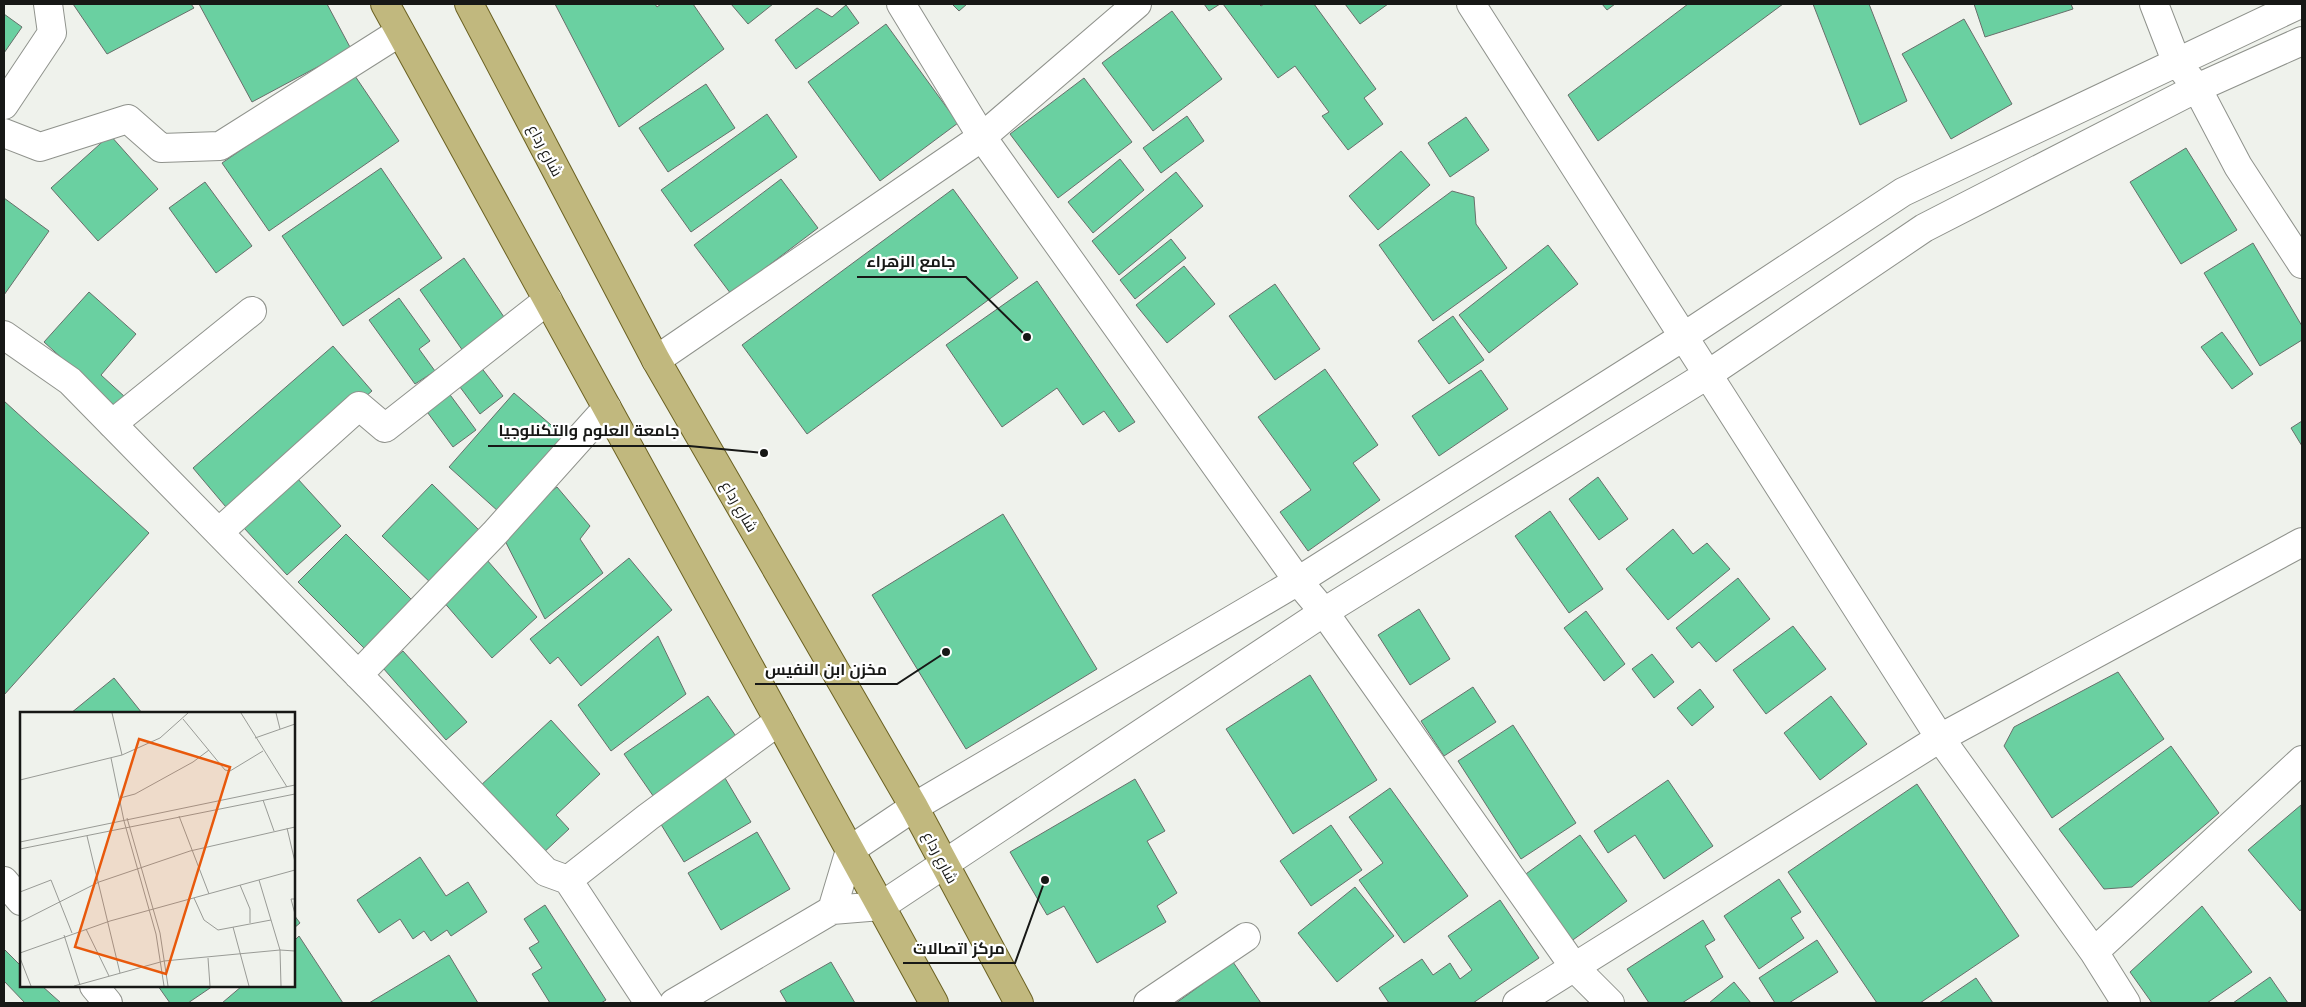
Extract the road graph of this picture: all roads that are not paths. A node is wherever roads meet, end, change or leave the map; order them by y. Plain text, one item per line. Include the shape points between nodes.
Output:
1 (48, 4) edge
2 (385, 4) edge
3 (469, 4) edge
4 (901, 4) edge
5 (1137, 4) edge
6 (1471, 4) edge
7 (2154, 4) edge
8 (2300, 4) edge
9 (400, 32) junction
10 (2302, 41) edge
11 (2176, 61) junction
12 (2197, 88) junction
13 (4, 106) edge
14 (4, 133) edge
15 (982, 137) junction
16 (2302, 264) edge
17 (548, 300) junction
18 (252, 311) dead end
19 (4, 336) edge
20 (1683, 337) junction
21 (656, 360) junction
22 (1707, 375) junction
23 (607, 408) junction
24 (112, 424) junction
25 (219, 532) junction
26 (2302, 542) edge
27 (1298, 581) junction
28 (1324, 612) junction
29 (358, 675) junction
30 (779, 721) junction
31 (1940, 738) junction
32 (2302, 760) edge
33 (914, 807) junction
34 (850, 850) junction
35 (945, 864) junction
36 (568, 880) junction
37 (4, 881) edge
38 (20, 900) edge
39 (881, 906) junction
40 (832, 910) junction
41 (1246, 937) dead end
42 (2094, 952) junction
43 (1575, 968) junction
44 (95, 987) edge
45 (108, 1003) edge
46 (649, 1003) edge
47 (674, 1003) edge
48 (934, 1003) edge
49 (1019, 1003) edge
50 (1148, 1003) edge
51 (1517, 1003) edge
52 (1610, 1003) edge
53 (2126, 1003) edge

1 - 13 street via 52,33
2 - 9 main road
3 - 21 main road, شارع رداع
4 - 15 street
5 - 15 street
6 - 20 street
7 - 11 street
8 - 11 street
9 - 14 street via 220,146 161,148 128,119 40,148
9 - 17 main road
10 - 12 street
11 - 12 street
11 - 20 street via 1903,192
12 - 16 street via 2238,166
12 - 22 street via 1924,228
15 - 21 street
15 - 27 street
17 - 23 main road
17 - 25 street via 385,428 359,406
18 - 24 street
19 - 24 street via 70,381
20 - 22 street
20 - 27 street
21 - 33 main road, شارع رداع
22 - 28 street
22 - 31 street
23 - 29 street via 494,534
23 - 30 main road
24 - 25 street
25 - 29 street
26 - 31 street
27 - 28 street
27 - 33 street
28 - 35 street
28 - 43 street
29 - 36 street via 546,872
30 - 34 main road
30 - 36 street
31 - 42 street
31 - 43 street
32 - 42 street
33 - 34 street
33 - 35 main road, شارع رداع
34 - 39 main road
34 - 40 street
35 - 39 street
35 - 49 main road, شارع رداع
36 - 46 street
37 - 38 street
39 - 40 street
39 - 48 main road
40 - 47 street
41 - 50 street
42 - 53 street
43 - 51 street
43 - 52 street
44 - 45 street

